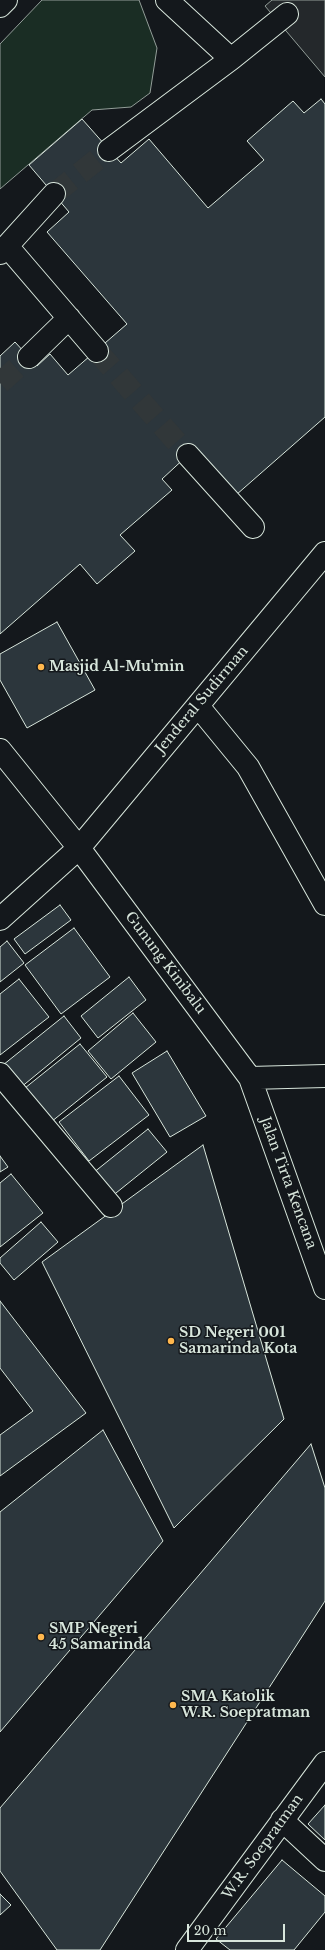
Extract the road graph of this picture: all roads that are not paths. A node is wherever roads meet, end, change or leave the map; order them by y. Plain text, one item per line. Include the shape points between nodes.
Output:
1 (6, 0) edge
2 (167, 0) edge
3 (0, 6) edge
4 (287, 14) dead end
5 (231, 59) junction
6 (109, 150) tunnel mouth
7 (54, 194) tunnel mouth
8 (4, 249) edge
9 (69, 318) junction
10 (97, 351) tunnel mouth
11 (29, 357) tunnel mouth
12 (188, 455) tunnel mouth
13 (254, 527) dead end
14 (325, 553) edge
15 (198, 706) junction
16 (0, 750) edge
17 (79, 848) junction
18 (325, 904) edge
19 (0, 919) edge
20 (0, 1074) edge
21 (325, 1076) edge
22 (250, 1078) junction
23 (111, 1206) dead end
24 (325, 1288) edge
25 (325, 1763) edge
26 (282, 1820) junction
27 (325, 1860) edge
28 (188, 1950) edge

1 - 3 main road
2 - 5 main road
4 - 5 main road
5 - 6 main road
7 - 8 main road
8 - 9 main road
9 - 10 main road
9 - 11 main road
12 - 13 main road
14 - 15 main road, Jenderal Sudirman
15 - 17 main road, Jenderal Sudirman
15 - 18 main road via 248,767
16 - 17 main road, Gunung Kinibalu
17 - 19 main road, Jenderal Sudirman
17 - 22 main road, Gunung Kinibalu
20 - 23 main road
21 - 22 main road
22 - 24 main road, Jalan Tirta Kencana
25 - 26 main road, W.R. Soepratman
26 - 27 main road
26 - 28 main road, W.R. Soepratman

